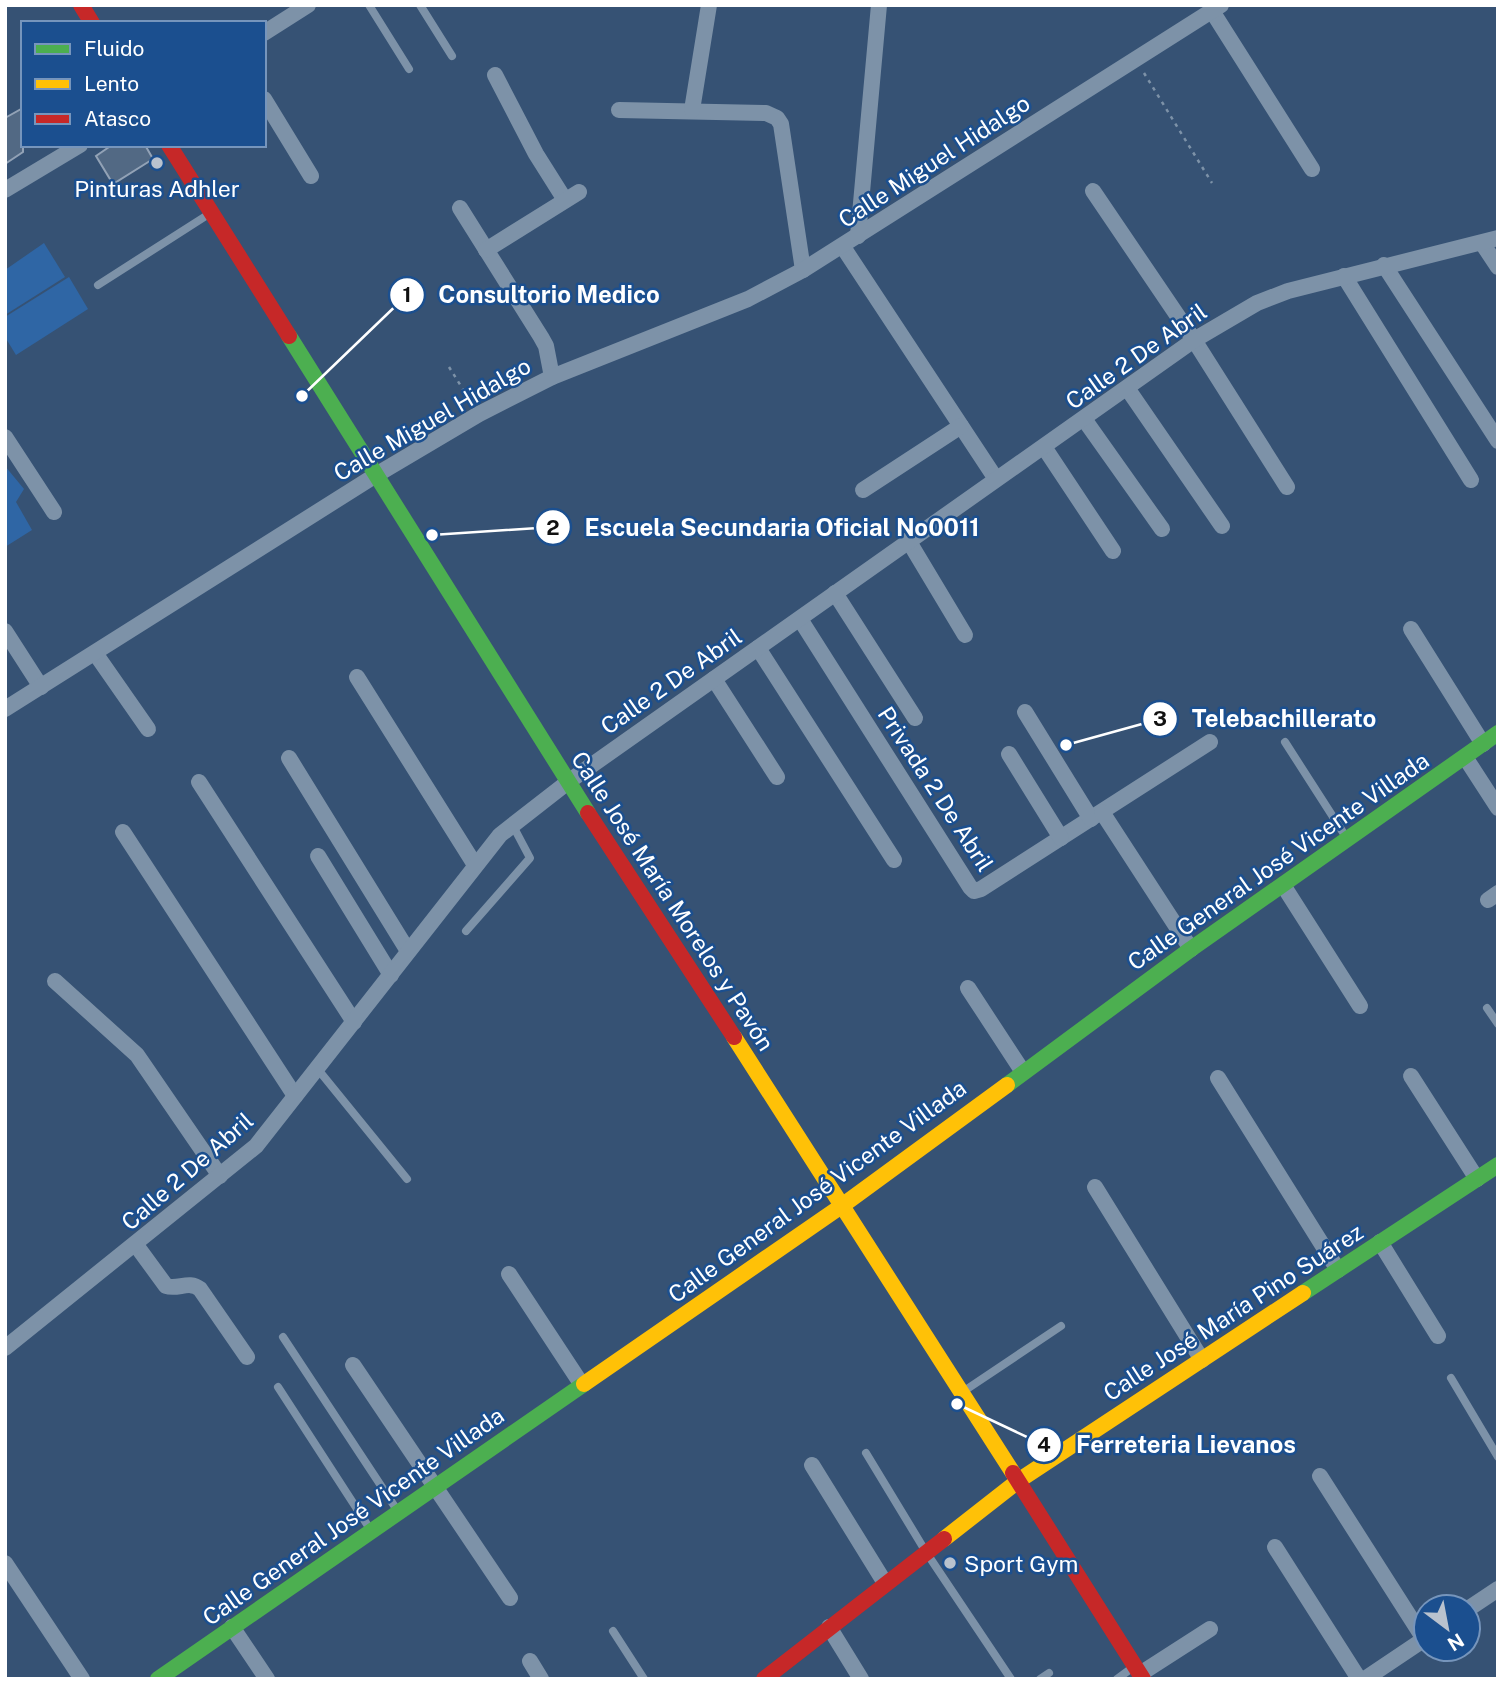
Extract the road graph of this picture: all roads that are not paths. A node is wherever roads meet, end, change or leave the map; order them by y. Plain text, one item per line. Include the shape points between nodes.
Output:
1 (82, 5) edge
2 (309, 5) edge
3 (369, 5) edge
4 (420, 5) edge
5 (709, 5) edge
6 (879, 5) edge
7 (1216, 8) edge
8 (91, 21) edge
9 (266, 32) edge
10 (452, 55) dead end
11 (408, 69) dead end
12 (495, 75) dead end
13 (266, 102) edge
14 (619, 110) dead end
15 (692, 110) junction
16 (77, 147) edge
17 (170, 147) edge
18 (1312, 169) dead end
19 (310, 176) dead end
20 (5, 190) edge
21 (1093, 191) dead end
22 (460, 208) dead end
23 (211, 213) junction
24 (858, 236) junction
25 (1490, 240) edge
26 (843, 247) junction
27 (486, 250) junction
28 (1384, 265) junction
29 (1498, 267) edge
30 (803, 270) junction
31 (1344, 276) junction
32 (98, 285) dead end
33 (1194, 340) junction
34 (552, 377) junction
35 (1127, 387) junction
36 (1084, 418) junction
37 (961, 426) junction
38 (5, 438) edge
39 (1498, 441) edge
40 (1044, 447) junction
41 (376, 475) junction
42 (996, 479) junction
43 (1471, 480) dead end
44 (1287, 486) dead end
45 (863, 490) dead end
46 (54, 512) dead end
47 (1222, 526) dead end
48 (1162, 529) dead end
49 (908, 540) junction
50 (1113, 551) dead end
51 (835, 593) junction
52 (800, 618) junction
53 (1411, 629) dead end
54 (5, 631) edge
55 (965, 635) dead end
56 (758, 648) junction
57 (95, 653) junction
58 (356, 677) dead end
59 (714, 679) junction
60 (41, 687) junction
61 (5, 709) edge
62 (1025, 712) dead end
63 (915, 718) dead end
64 (148, 729) dead end
65 (1498, 733) edge
66 (1210, 742) dead end
67 (1285, 742) dead end
68 (1483, 744) junction
69 (1009, 754) dead end
70 (1465, 757) junction
71 (289, 758) dead end
72 (778, 777) dead end
73 (199, 782) dead end
74 (568, 782) junction
75 (1498, 808) edge
76 (1096, 816) junction
77 (512, 824) junction
78 (123, 832) dead end
79 (1061, 838) junction
80 (1348, 839) junction
81 (318, 856) dead end
82 (894, 860) dead end
83 (475, 865) junction
84 (1283, 885) junction
85 (466, 932) dead end
86 (1191, 949) junction
87 (408, 951) junction
88 (391, 975) junction
89 (55, 981) dead end
90 (968, 988) dead end
91 (1360, 1006) dead end
92 (1487, 1008) dead end
93 (354, 1022) junction
94 (1498, 1024) edge
95 (316, 1067) junction
96 (1023, 1072) junction
97 (1411, 1076) dead end
98 (1218, 1078) dead end
99 (295, 1096) junction
100 (1497, 1168) edge
101 (220, 1176) junction
102 (407, 1179) dead end
103 (1477, 1179) junction
104 (1095, 1187) dead end
105 (843, 1205) junction
106 (1380, 1242) junction
107 (136, 1245) junction
108 (1338, 1270) junction
109 (509, 1273) dead end
110 (1061, 1326) dead end
111 (1438, 1336) dead end
112 (283, 1337) dead end
113 (5, 1348) edge
114 (247, 1357) dead end
115 (1202, 1360) junction
116 (354, 1365) dead end
117 (1451, 1378) dead end
118 (582, 1385) junction
119 (278, 1387) dead end
120 (961, 1393) junction
121 (866, 1453) dead end
122 (1498, 1457) edge
123 (812, 1465) dead end
124 (1320, 1476) dead end
125 (1018, 1481) junction
126 (435, 1487) junction
127 (398, 1513) junction
128 (372, 1531) junction
129 (1275, 1547) dead end
130 (926, 1552) junction
131 (5, 1563) edge
132 (885, 1583) junction
133 (1498, 1589) edge
134 (510, 1598) dead end
135 (1482, 1600) edge
136 (1412, 1619) edge
137 (232, 1627) junction
138 (829, 1627) junction
139 (1210, 1629) dead end
140 (613, 1631) dead end
141 (1412, 1648) edge
142 (530, 1661) dead end
143 (1049, 1673) dead end
144 (1139, 1673) edge
145 (82, 1679) edge
146 (158, 1679) edge
147 (267, 1679) edge
148 (541, 1679) edge
149 (644, 1679) edge
150 (764, 1679) edge
151 (861, 1679) edge
152 (1011, 1679) edge
153 (1040, 1679) edge
154 (1117, 1679) edge
155 (1359, 1679) edge
156 (1365, 1679) edge

1 - 8 main road
2 - 9 street
3 - 11 lane
4 - 10 lane
5 - 15 street
6 - 24 street
7 - 18 street
7 - 24 street, Calle Miguel Hidalgo
12 - 27 street via 536,155 572,196
13 - 19 street
14 - 15 street
15 - 30 street via 766,113 777,118
16 - 20 street
17 - 23 main road, Calle José María Morelos y Pavón
21 - 33 street
22 - 27 street
23 - 32 lane
23 - 41 main road, Calle José María Morelos y Pavón
24 - 26 street, Calle Miguel Hidalgo
25 - 28 street, Calle 2 De Abril
25 - 29 street
26 - 30 street, Calle Miguel Hidalgo
26 - 37 street
27 - 34 street via 541,337
28 - 31 street, Calle 2 De Abril
28 - 39 street
30 - 34 street, Calle Miguel Hidalgo via 748,299
31 - 33 street, Calle 2 De Abril via 1256,303
31 - 43 street
33 - 35 street, Calle 2 De Abril
33 - 44 street
34 - 41 street, Calle Miguel Hidalgo
35 - 36 street, Calle 2 De Abril
35 - 47 street
36 - 40 street, Calle 2 De Abril
36 - 48 street
37 - 42 street
37 - 45 street
38 - 46 street
40 - 42 street, Calle 2 De Abril
40 - 50 street
41 - 57 street, Calle Miguel Hidalgo
41 - 74 main road, Calle José María Morelos y Pavón
42 - 49 street, Calle 2 De Abril
49 - 51 street, Calle 2 De Abril
49 - 55 street
51 - 52 street, Calle 2 De Abril
51 - 63 street
52 - 56 street, Calle 2 De Abril
52 - 79 street, Privada 2 De Abril via 972,890 981,889
53 - 68 street
54 - 60 street
56 - 59 street, Calle 2 De Abril
56 - 82 street
57 - 60 street, Calle Miguel Hidalgo
57 - 64 street
58 - 83 street
59 - 72 street
59 - 74 street, Calle 2 De Abril
60 - 61 street, Calle Miguel Hidalgo
62 - 76 street
65 - 68 main road, Calle General José Vicente Villada
66 - 76 street, Privada 2 De Abril
67 - 80 lane
68 - 70 main road, Calle General José Vicente Villada
69 - 79 street
70 - 75 street
70 - 80 main road, Calle General José Vicente Villada
71 - 87 street
73 - 93 street
74 - 77 street, Calle 2 De Abril
74 - 105 main road, Calle José María Morelos y Pavón
76 - 79 street, Privada 2 De Abril
76 - 86 street
77 - 83 street, Calle 2 De Abril
77 - 85 lane via 530,858
78 - 99 street
80 - 84 main road, Calle General José Vicente Villada
81 - 88 street
83 - 87 street, Calle 2 De Abril
84 - 86 main road, Calle General José Vicente Villada
84 - 91 street
86 - 96 main road, Calle General José Vicente Villada
87 - 88 street, Calle 2 De Abril
88 - 93 street, Calle 2 De Abril
89 - 101 street via 137,1055
90 - 96 street
92 - 94 lane
93 - 95 street, Calle 2 De Abril
95 - 99 street, Calle 2 De Abril
95 - 102 lane
96 - 105 main road, Calle General José Vicente Villada
97 - 103 street
98 - 108 street
99 - 101 street, Calle 2 De Abril via 256,1146
100 - 103 main road, Calle José María Pino Suárez
101 - 107 street, Calle 2 De Abril
103 - 106 main road, Calle José María Pino Suárez
104 - 115 street
105 - 118 main road, Calle General José Vicente Villada
105 - 120 main road, Calle José María Morelos y Pavón
106 - 108 main road, Calle José María Pino Suárez
106 - 111 street
107 - 113 street, Calle 2 De Abril
107 - 114 street via 166,1286 190,1284 200,1289
108 - 115 main road, Calle José María Pino Suárez
109 - 118 street
110 - 120 lane
112 - 127 lane
115 - 125 main road, Calle José María Pino Suárez
116 - 126 street
117 - 122 lane
118 - 126 main road, Calle General José Vicente Villada
119 - 128 lane
120 - 125 main road, Calle José María Morelos y Pavón
121 - 130 lane
123 - 132 street
124 - 136 street
125 - 130 main road, Calle José María Pino Suárez
125 - 144 main road, Calle José María Morelos y Pavón
126 - 127 main road, Calle General José Vicente Villada
126 - 134 street
127 - 128 main road, Calle General José Vicente Villada
128 - 137 main road, Calle General José Vicente Villada
129 - 155 street
130 - 132 main road, Calle José María Pino Suárez
130 - 152 lane
131 - 145 street
132 - 138 main road, Calle José María Pino Suárez
133 - 135 street
137 - 146 main road, Calle General José Vicente Villada
137 - 147 street
138 - 150 main road, Calle José María Pino Suárez
138 - 151 street
139 - 144 street
140 - 149 lane
141 - 156 street
142 - 148 street
143 - 153 lane
144 - 154 lane

